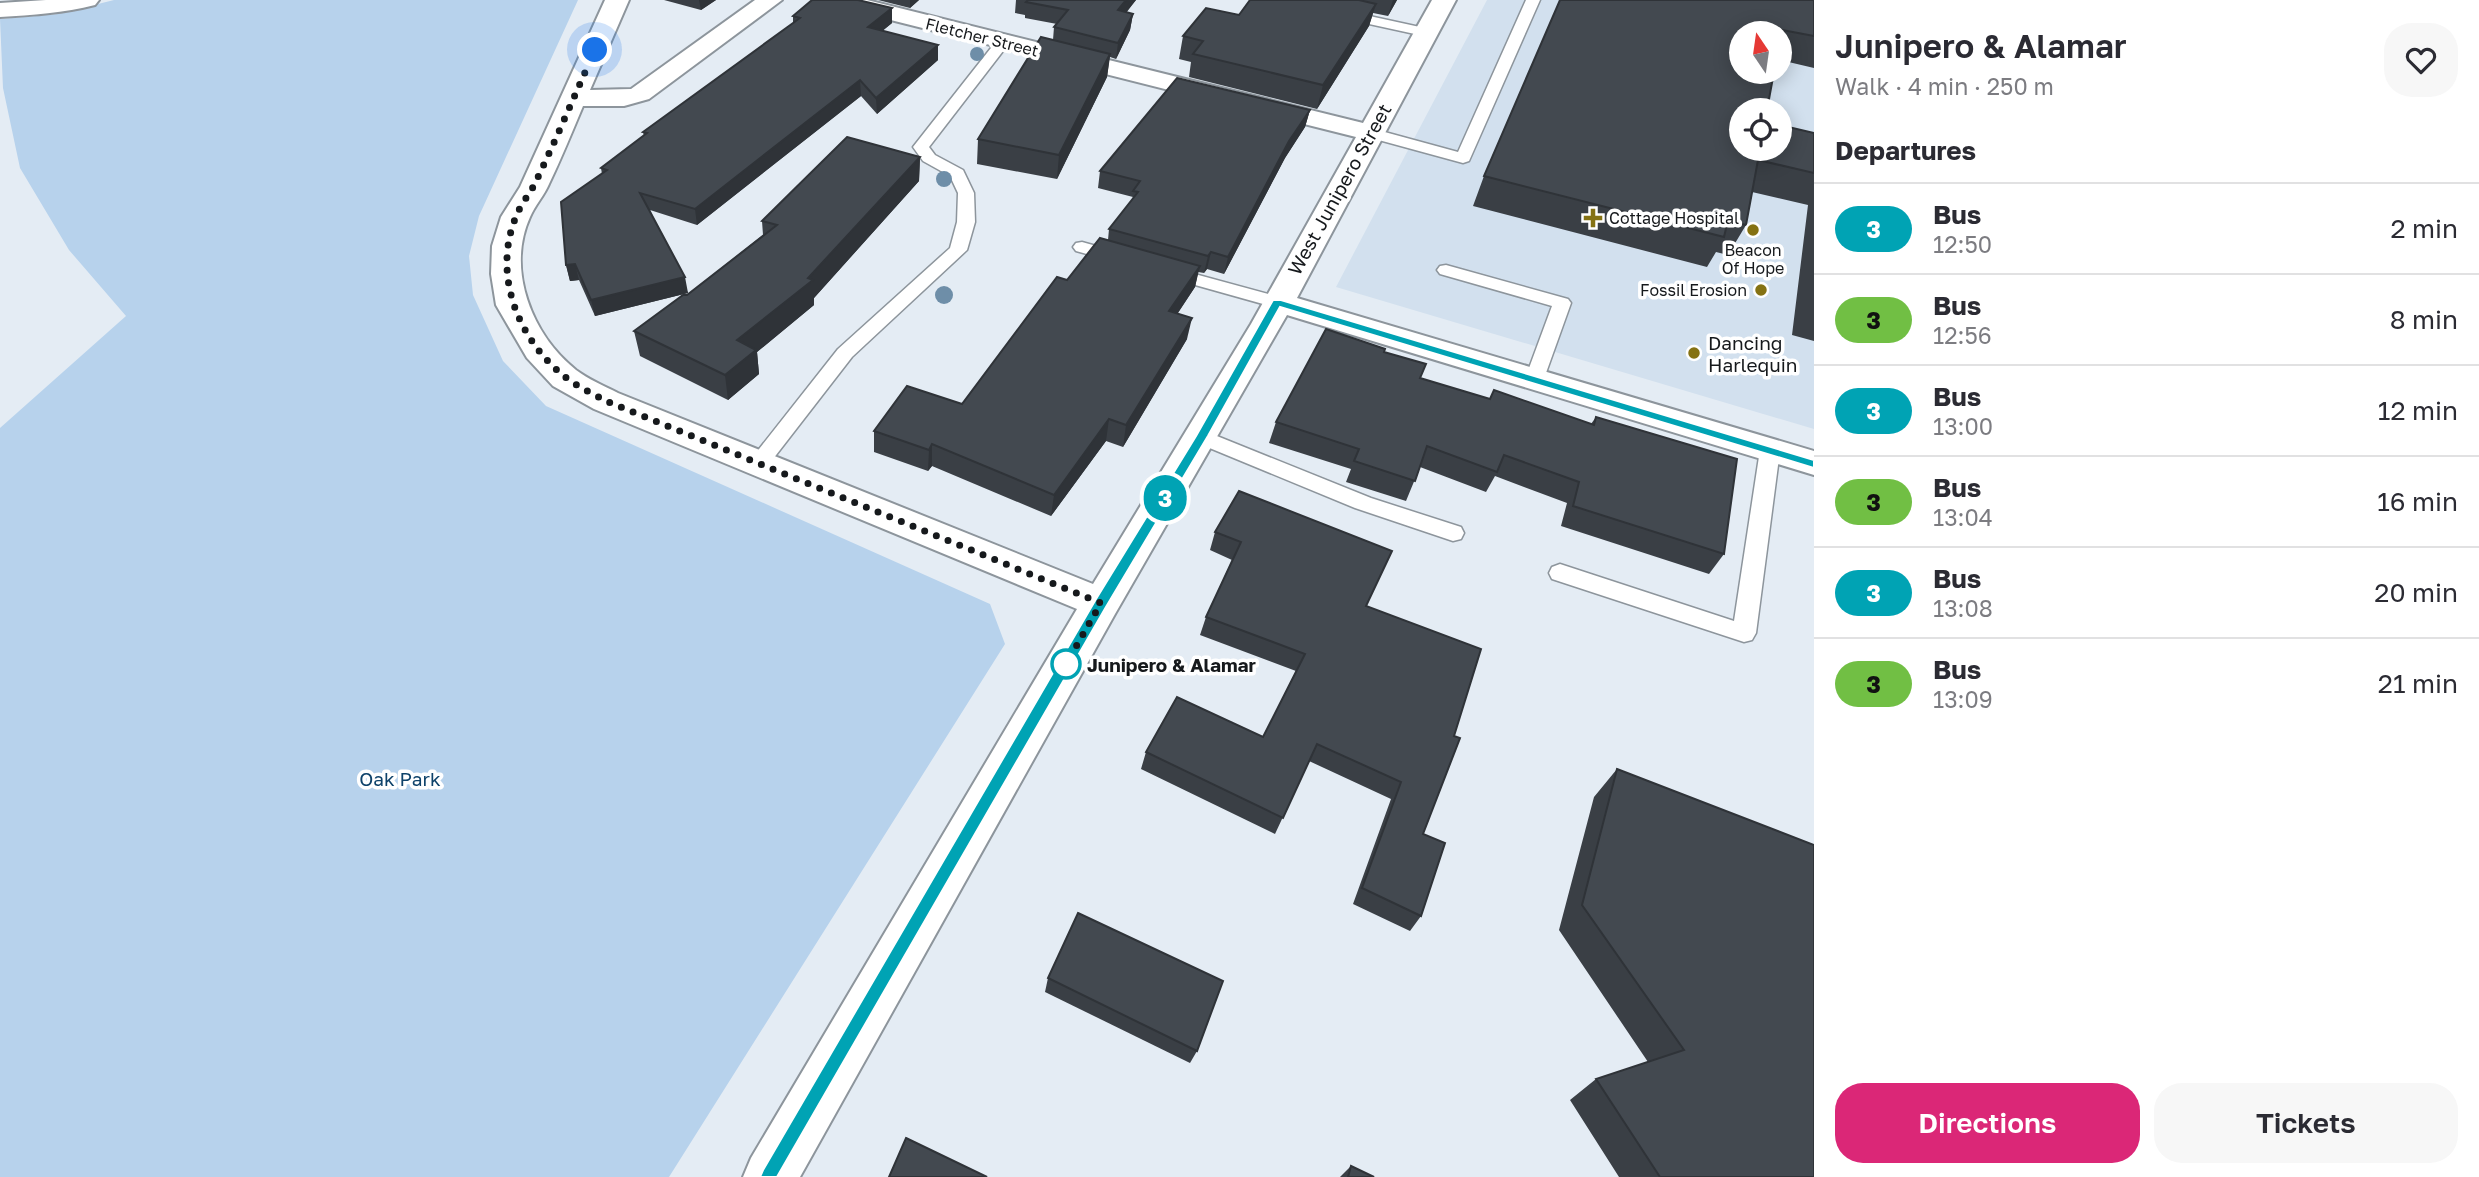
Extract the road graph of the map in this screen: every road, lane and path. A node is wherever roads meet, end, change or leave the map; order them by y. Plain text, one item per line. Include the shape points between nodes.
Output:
1 (87, 0) edge
2 (617, 0) edge
3 (769, 0) edge
4 (839, 0) edge
5 (1444, 0) edge
6 (1533, 0) edge
7 (0, 10) edge
8 (1332, 12) edge
9 (1424, 32) junction
10 (1003, 42) junction
11 (574, 98) junction
12 (1370, 133) junction
13 (1082, 247) dead end
14 (1446, 270) dead end
15 (1277, 302) junction
16 (1535, 379) junction
17 (1202, 436) junction
18 (1770, 450) junction
19 (758, 463) junction
20 (1814, 463) edge
21 (1452, 533) dead end
22 (1560, 573) dead end
23 (1101, 603) junction
24 (770, 1177) edge

1 - 7 street
2 - 11 street
3 - 11 street via 640,94
4 - 10 street, Fletcher Street
5 - 9 street, West Junipero Street
6 - 12 lane via 1464,158
8 - 9 lane
9 - 12 street, West Junipero Street
10 - 12 street, Fletcher Street
10 - 19 lane via 920,147 929,158 957,173 966,192 967,222 958,250 845,353
11 - 19 street via 534,187 515,217 506,274 512,305 538,351 565,377 606,401
12 - 15 street, West Junipero Street
13 - 15 lane
14 - 16 lane via 1562,303
15 - 16 street
15 - 17 street, West Junipero Street
16 - 18 street
17 - 21 lane via 1363,503
17 - 23 street, West Junipero Street
18 - 20 street
18 - 22 lane via 1744,633
19 - 23 street
23 - 24 street, West Junipero Street

